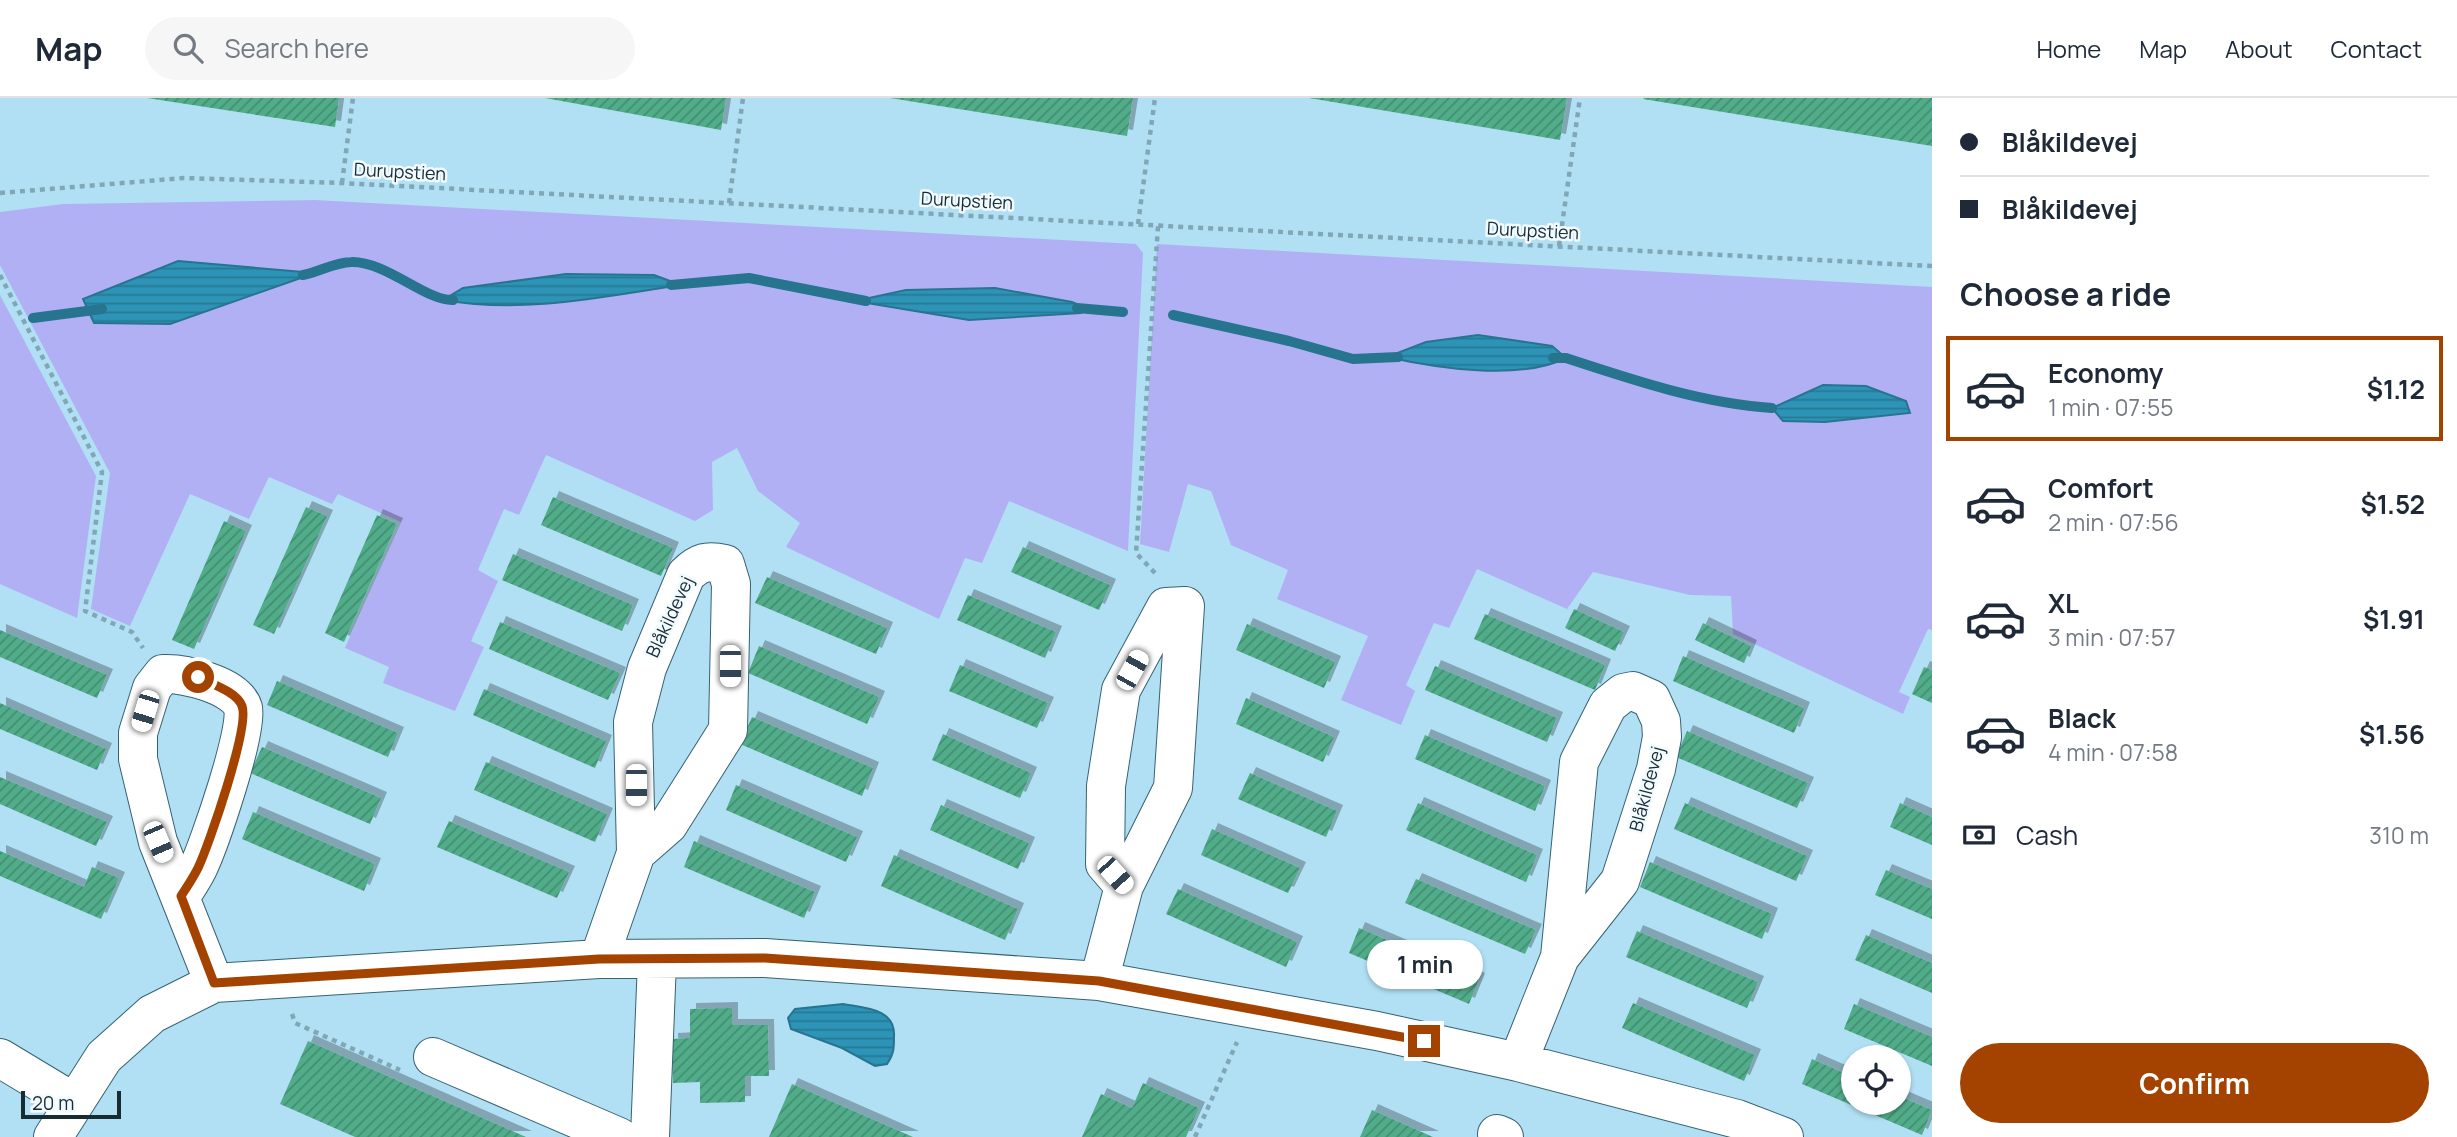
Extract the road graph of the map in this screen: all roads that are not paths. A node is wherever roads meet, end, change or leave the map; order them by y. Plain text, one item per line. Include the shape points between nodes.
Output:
1 (636, 853) junction
2 (1124, 886) junction
3 (181, 896) junction
4 (1560, 957) junction
5 (599, 959) junction
6 (657, 961) junction
7 (1099, 981) junction
8 (214, 983) junction
9 (433, 1056) road end
10 (0, 1058) edge
11 (1518, 1062) junction
12 (73, 1102) junction
13 (1733, 1128) edge
14 (52, 1137) edge
15 (619, 1137) edge
16 (650, 1137) edge
17 (1784, 1137) edge

1 - 1 street, Blåkildevej via 668,825 728,730 731,584 726,564 709,560 686,575 647,668 633,722
1 - 5 street, Blåkildevej
2 - 2 street via 1173,788 1185,606 1166,607 1121,690 1106,786 1105,864
2 - 7 street
3 - 3 street via 198,869 214,825 244,710 238,698 180,673 163,674 152,688 138,733 138,759 158,842
3 - 8 street
4 - 4 street, Blåkildevej via 1620,881 1656,769 1661,720 1651,699 1633,691 1608,705 1579,762
4 - 11 street, Blåkildevej
5 - 6 street
5 - 8 street
6 - 7 street via 765,958
6 - 16 street
7 - 11 street via 1377,1031
8 - 12 street via 152,1014 104,1057
9 - 15 street
10 - 12 street
11 - 13 street
12 - 14 street
13 - 17 street

